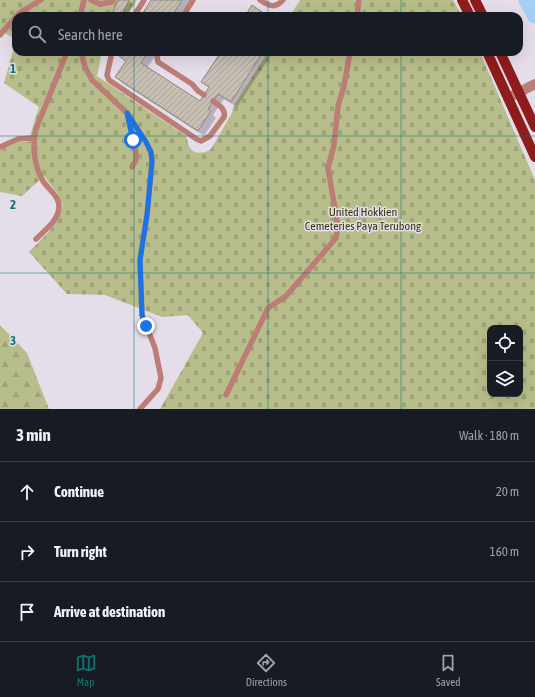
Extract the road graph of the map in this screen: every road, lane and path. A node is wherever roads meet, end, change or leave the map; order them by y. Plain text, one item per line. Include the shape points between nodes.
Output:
1 (41, 0) edge
2 (84, 0) edge
3 (91, 0) edge
4 (113, 0) edge
5 (144, 0) edge
6 (193, 0) edge
7 (260, 0) edge
8 (283, 0) edge
9 (359, 0) edge
10 (462, 0) edge
11 (475, 0) edge
12 (21, 12) edge
13 (81, 12) edge
14 (136, 12) edge
15 (186, 12) edge
16 (357, 12) edge
17 (468, 12) edge
18 (481, 12) edge
19 (12, 21) edge
20 (0, 35) edge
21 (65, 56) edge
22 (83, 56) edge
23 (111, 56) edge
24 (157, 56) edge
25 (349, 56) edge
26 (489, 56) edge
27 (502, 56) edge
28 (535, 84) edge
29 (519, 93) junction
30 (204, 95) dead end
31 (508, 98) junction
32 (213, 101) dead end
33 (127, 113) junction
34 (535, 127) edge
35 (34, 138) junction
36 (0, 147) edge
37 (535, 157) edge
38 (132, 167) dead end
39 (36, 239) dead end
40 (226, 395) dead end
41 (140, 409) edge

1 - 12 lane
2 - 13 lane
3 - 4 lane via 100,4
5 - 14 lane
6 - 15 lane
7 - 8 lane via 269,6 278,5
9 - 16 lane
10 - 17 main road
11 - 18 main road
19 - 20 lane
21 - 35 lane
22 - 33 lane via 92,80
23 - 32 lane via 107,75 109,80 198,140 210,136 224,117 223,109
24 - 30 lane via 158,62
25 - 40 lane via 328,168 338,227 336,238 286,296 268,308
26 - 31 main road
27 - 29 main road
28 - 29 street
29 - 31 street
29 - 34 main road
31 - 37 main road
33 - 38 lane via 136,153
33 - 41 lane via 146,142 152,162 140,260 142,315 161,378 158,389
35 - 36 lane via 18,139
35 - 39 lane via 34,154 43,181 57,198 60,207 52,224

